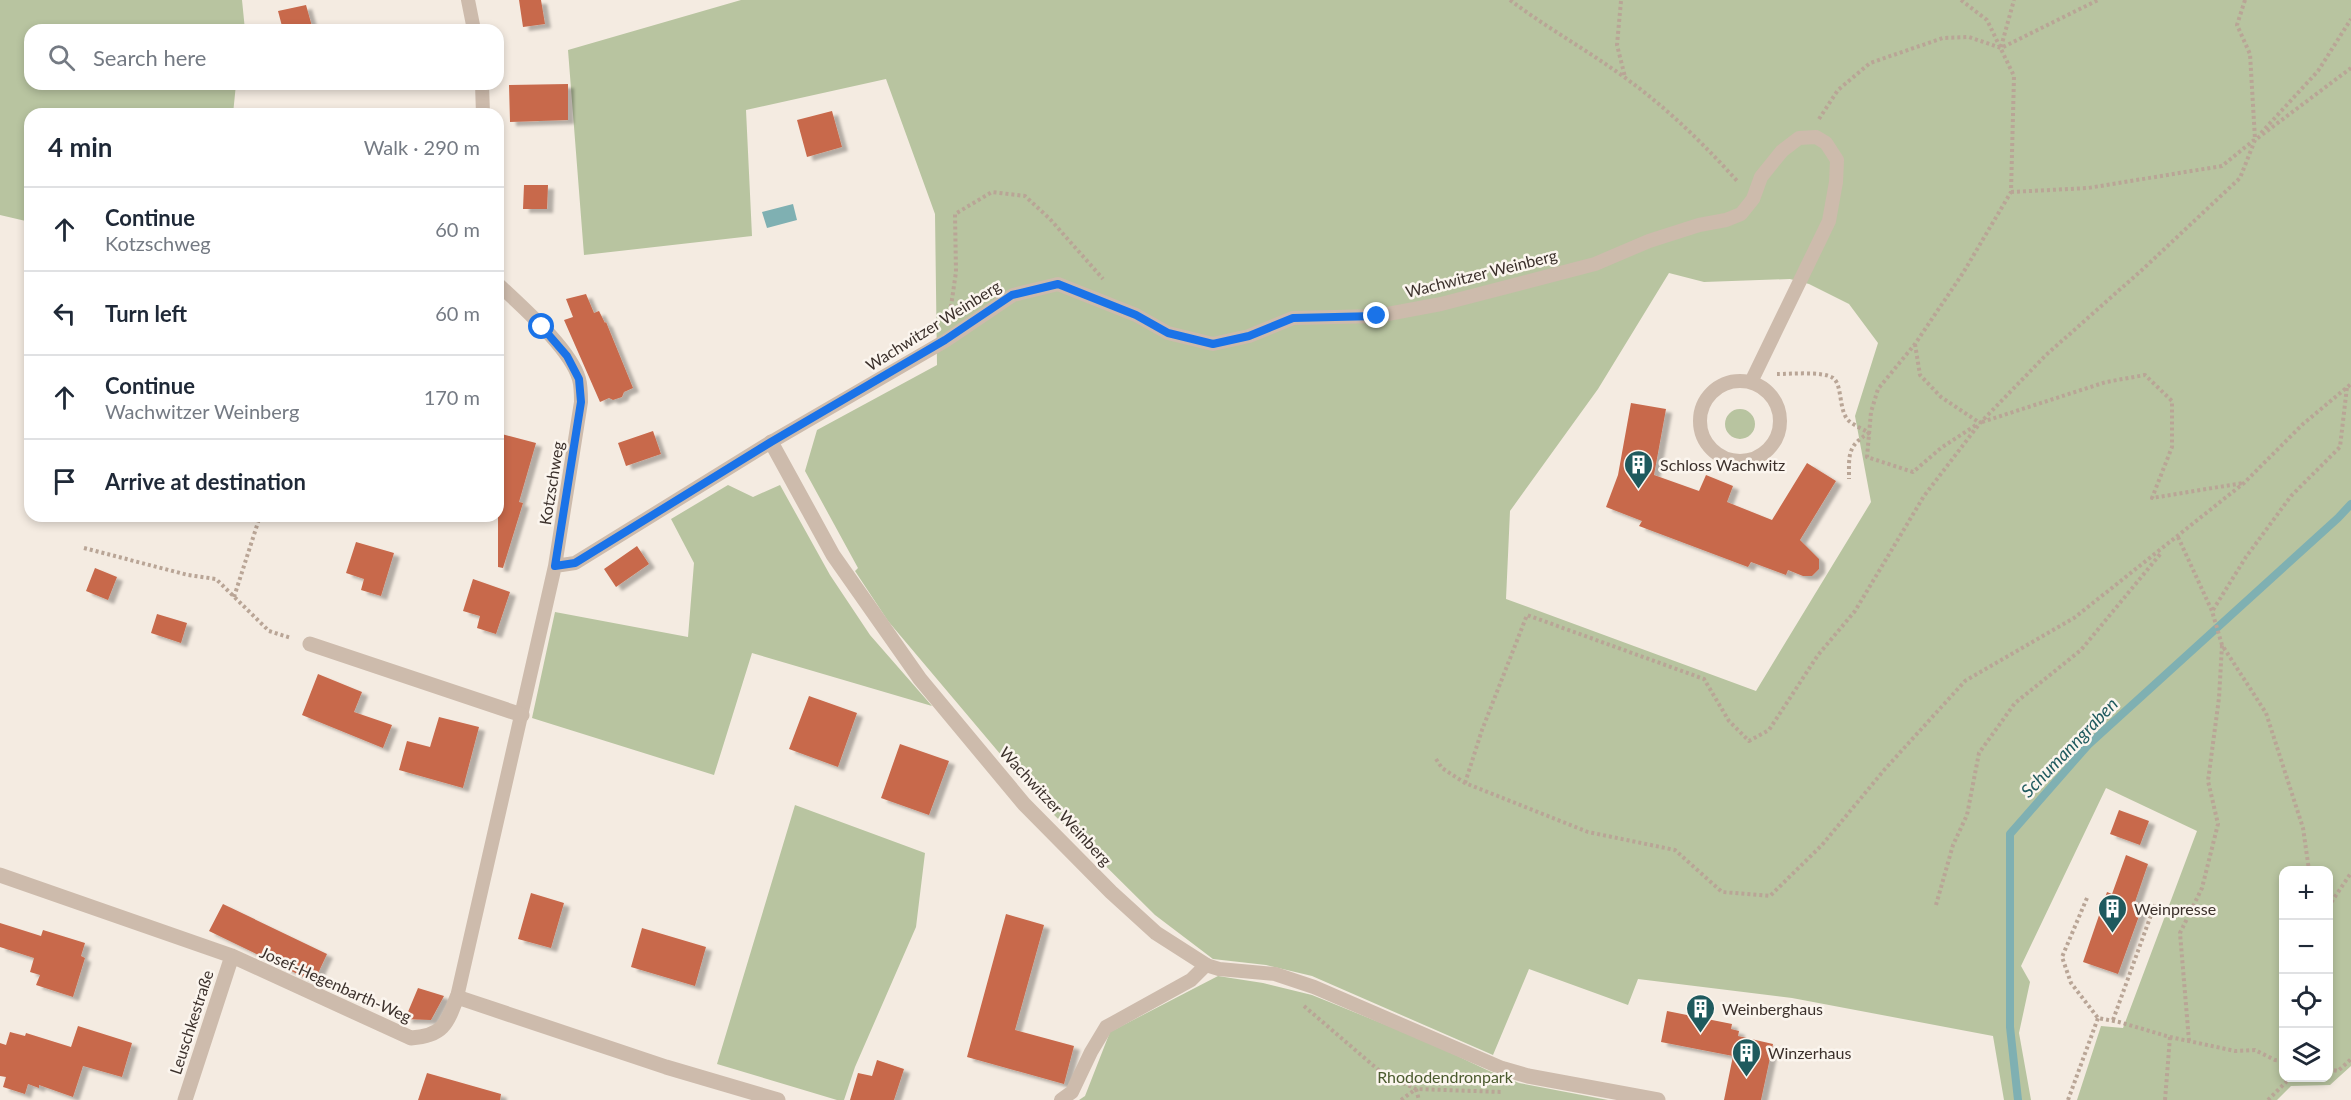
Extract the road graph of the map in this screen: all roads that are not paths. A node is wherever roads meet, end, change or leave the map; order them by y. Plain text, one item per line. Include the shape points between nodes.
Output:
1 (468, 0) edge
2 (473, 24) edge
3 (482, 90) edge
4 (483, 108) edge
5 (504, 290) edge
6 (1753, 378) junction
7 (771, 442) junction
8 (555, 566) junction
9 (310, 644) road end
10 (522, 715) junction
11 (0, 875) edge
12 (232, 956) junction
13 (1206, 965) junction
14 (457, 997) junction
15 (1504, 1069) joint
16 (185, 1100) edge
17 (778, 1100) edge
18 (1060, 1100) edge
19 (1658, 1100) edge

1 - 2 lane
3 - 4 lane
5 - 8 lane, Kotzschweg via 561,349 579,379 581,402
6 - 6 lane via 1724,385 1705,403 1701,430 1707,443 1724,458 1738,461 1758,457 1773,444 1779,432 1777,404
6 - 7 lane, Wachwitzer Weinberg via 1829,220 1837,160 1826,143 1815,137 1799,138 1782,151 1761,177 1753,199 1741,214 1649,241 1595,264 1442,304 1377,316 1293,318 1249,336 1213,344 1168,333 1136,315 1058,284 1012,295 945,340
7 - 8 lane via 575,563
7 - 13 street, Wachwitzer Weinberg via 833,555 882,628 1024,804 1156,933
8 - 10 lane, Kotzschweg
9 - 10 street
10 - 14 lane, Kotzschweg
11 - 12 street, Josef-Hegenbarth-Weg
12 - 14 street, Josef-Hegenbarth-Weg via 411,1038 440,1030 448,1022
12 - 16 street, Leuschkestraße
13 - 15 lane, Wachwitzer Weinberg via 1275,974 1314,987
13 - 18 lane via 1191,980 1106,1027 1072,1092
14 - 17 street
15 - 19 street, Wachwitzer Weinberg

